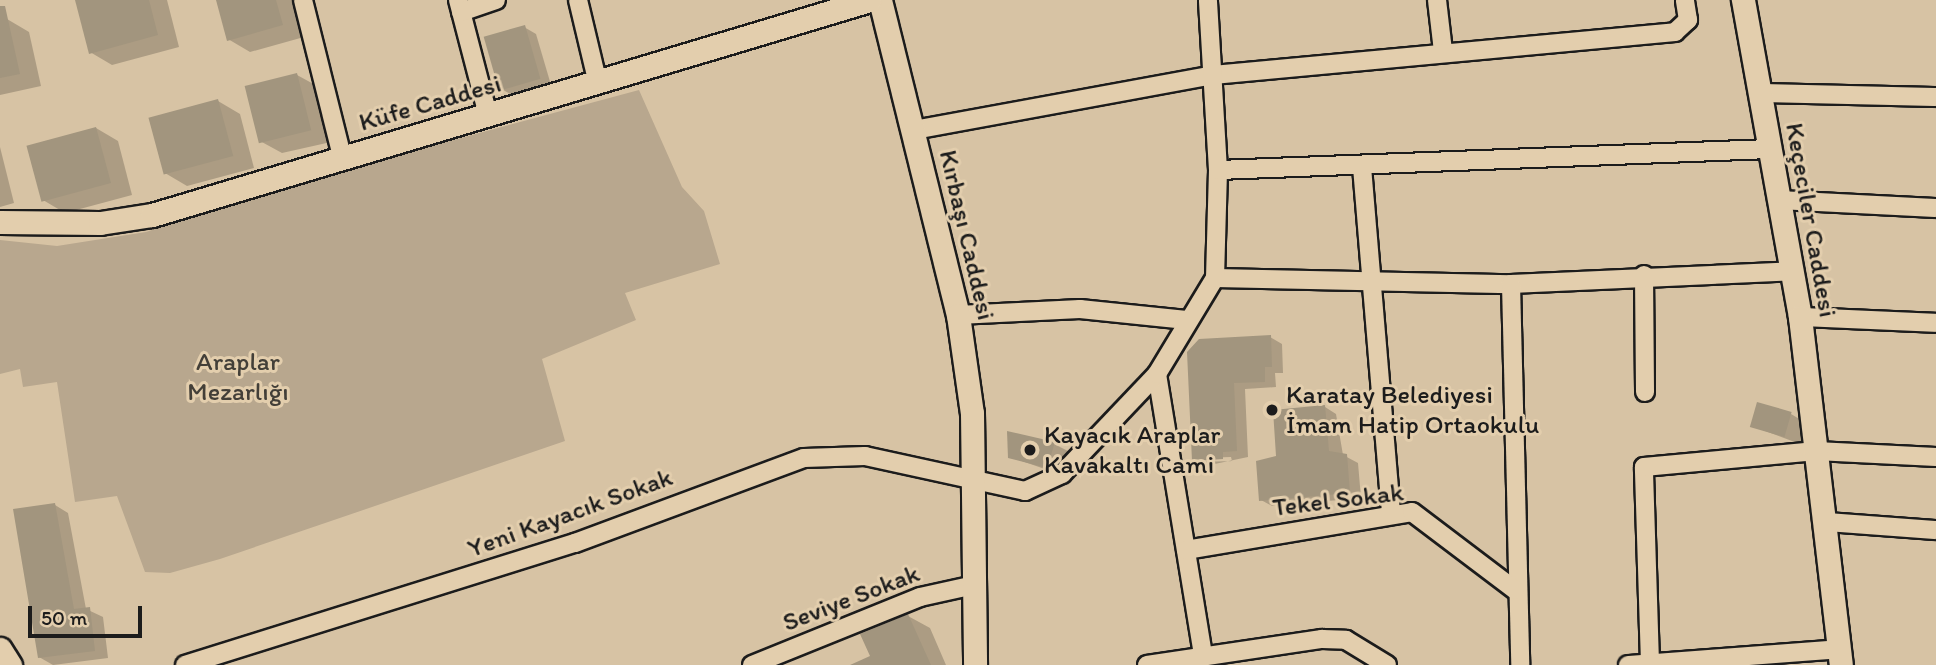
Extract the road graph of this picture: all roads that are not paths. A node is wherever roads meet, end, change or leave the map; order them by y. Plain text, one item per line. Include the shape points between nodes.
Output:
1 (303, 0) edge
2 (496, 0) edge
3 (578, 0) edge
4 (870, 0) edge
5 (880, 0) edge
6 (1208, 0) edge
7 (1437, 0) edge
8 (1685, 0) edge
9 (1743, 0) edge
10 (460, 6) edge
11 (1443, 51) junction
12 (1213, 75) junction
13 (598, 84) junction
14 (1761, 93) junction
15 (1936, 97) edge
16 (488, 115) junction
17 (914, 130) junction
18 (1769, 149) junction
19 (342, 157) junction
20 (1362, 167) junction
21 (1218, 170) junction
22 (1777, 200) junction
23 (1936, 208) edge
24 (0, 222) edge
25 (1793, 271) junction
26 (1644, 275) junction
27 (1215, 278) junction
28 (1368, 283) junction
29 (1511, 284) junction
30 (958, 315) junction
31 (1800, 317) junction
32 (1186, 320) junction
33 (1936, 323) edge
34 (1157, 374) junction
35 (1645, 391) dead end
36 (1816, 451) junction
37 (1936, 457) edge
38 (976, 485) junction
39 (1391, 515) junction
40 (1826, 522) junction
41 (1936, 530) edge
42 (1186, 550) junction
43 (970, 586) junction
44 (1515, 590) junction
45 (0, 649) edge
46 (1203, 655) junction
47 (1840, 657) edge
48 (1650, 663) edge
49 (10, 665) edge
50 (185, 665) edge
51 (752, 665) edge
52 (975, 665) edge
53 (1147, 665) edge
54 (1387, 665) edge
55 (1520, 665) edge
56 (1628, 665) edge

1 - 19 street
2 - 10 street
3 - 13 street
4 - 13 street, Küfe Caddesi
5 - 17 street, Kırbaşı Caddesi
6 - 12 street
7 - 11 street
8 - 11 street via 1688,20 1675,32
9 - 14 street, Keçeciler Caddesi
10 - 16 street
11 - 12 street
12 - 17 street
12 - 21 street
13 - 16 street, Küfe Caddesi
14 - 15 street
14 - 18 street, Keçeciler Caddesi
16 - 19 street, Küfe Caddesi
17 - 30 street, Kırbaşı Caddesi
18 - 20 street
18 - 22 street, Keçeciler Caddesi
19 - 24 street, Küfe Caddesi via 124,220
20 - 21 street
20 - 28 street
21 - 27 street
22 - 23 street
22 - 25 street, Keçeciler Caddesi
25 - 26 street
25 - 31 street, Keçeciler Caddesi
26 - 29 street
26 - 35 street
27 - 28 street
27 - 32 street, Yeni Kayacık Sokak
28 - 29 street
28 - 39 street
29 - 44 street
30 - 32 street via 1080,309
30 - 38 street, Kırbaşı Caddesi
31 - 33 street
31 - 36 street, Keçeciler Caddesi
32 - 34 street, Yeni Kayacık Sokak
34 - 38 street, Yeni Kayacık Sokak via 1062,474 1025,491
34 - 42 street
36 - 37 street
36 - 40 street, Keçeciler Caddesi
36 - 48 street via 1644,467
38 - 43 street, Kırbaşı Caddesi
38 - 50 street, Yeni Kayacık Sokak via 865,456 804,458 575,543
39 - 42 street, Tekel Sokak
39 - 44 street, Tekel Sokak via 1412,512
40 - 41 street
40 - 47 street, Keçeciler Caddesi
42 - 46 street
43 - 51 street, Seviye Sokak via 919,597
43 - 52 street, Kırbaşı Caddesi
44 - 55 street
45 - 49 street
46 - 53 street
46 - 54 street via 1346,640
47 - 48 street
48 - 56 street

